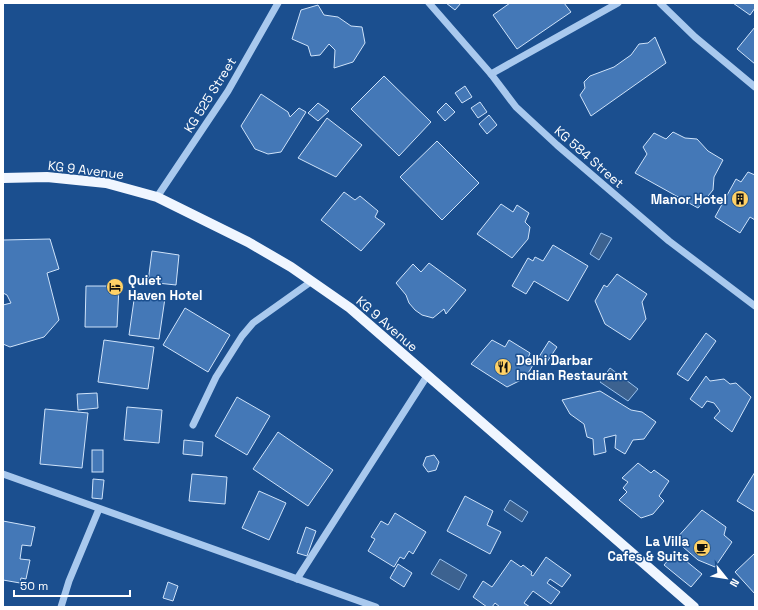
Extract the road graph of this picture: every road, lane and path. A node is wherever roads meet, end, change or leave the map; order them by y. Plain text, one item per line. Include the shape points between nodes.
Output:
1 (278, 3) edge
2 (429, 3) edge
3 (618, 3) edge
4 (660, 3) edge
5 (491, 74) junction
6 (755, 87) edge
7 (3, 178) edge
8 (157, 196) junction
9 (312, 281) junction
10 (755, 306) edge
11 (427, 376) junction
12 (193, 425) dead end
13 (3, 474) edge
14 (99, 509) junction
15 (297, 579) junction
16 (61, 607) edge
17 (376, 607) edge
18 (694, 607) edge

1 - 8 street, KG 525 Street via 228,91
2 - 5 street, KG 584 Street
3 - 5 street
4 - 6 street via 695,37
5 - 10 street, KG 584 Street via 516,107 557,145 669,241
7 - 8 main road, KG 9 Avenue via 47,178 106,183
8 - 9 main road, KG 9 Avenue via 248,242
9 - 11 main road, KG 9 Avenue via 350,308
9 - 12 street via 253,323 242,336 216,377
11 - 15 street
11 - 18 main road, KG 9 Avenue
13 - 14 street
14 - 15 street
14 - 16 street
15 - 17 street

